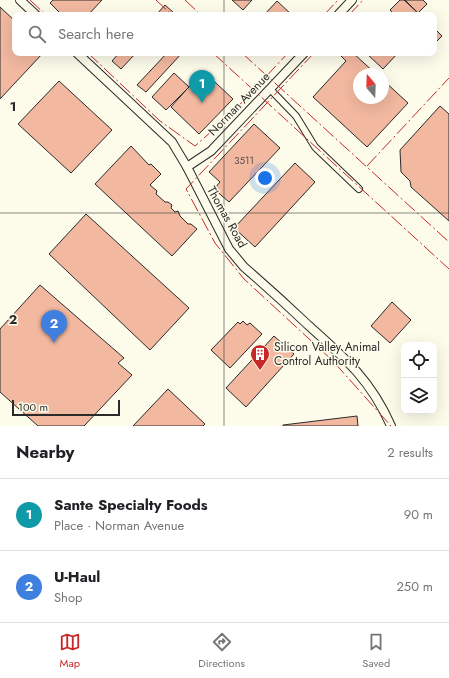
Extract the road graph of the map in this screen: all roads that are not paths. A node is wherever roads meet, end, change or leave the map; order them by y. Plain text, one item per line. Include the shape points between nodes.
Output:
1 (20, 0) edge
2 (352, 0) edge
3 (33, 12) edge
4 (341, 12) edge
5 (80, 56) edge
6 (301, 56) edge
7 (270, 89) junction
8 (188, 167) junction
9 (360, 189) dead end
10 (391, 426) edge

1 - 3 street
2 - 4 street
5 - 8 street, Thomas Road via 172,142
6 - 7 street, Norman Avenue
7 - 8 street, Norman Avenue via 211,151
7 - 9 street via 296,116 315,147
8 - 10 street, Thomas Road via 229,249 244,267 351,364 383,407

